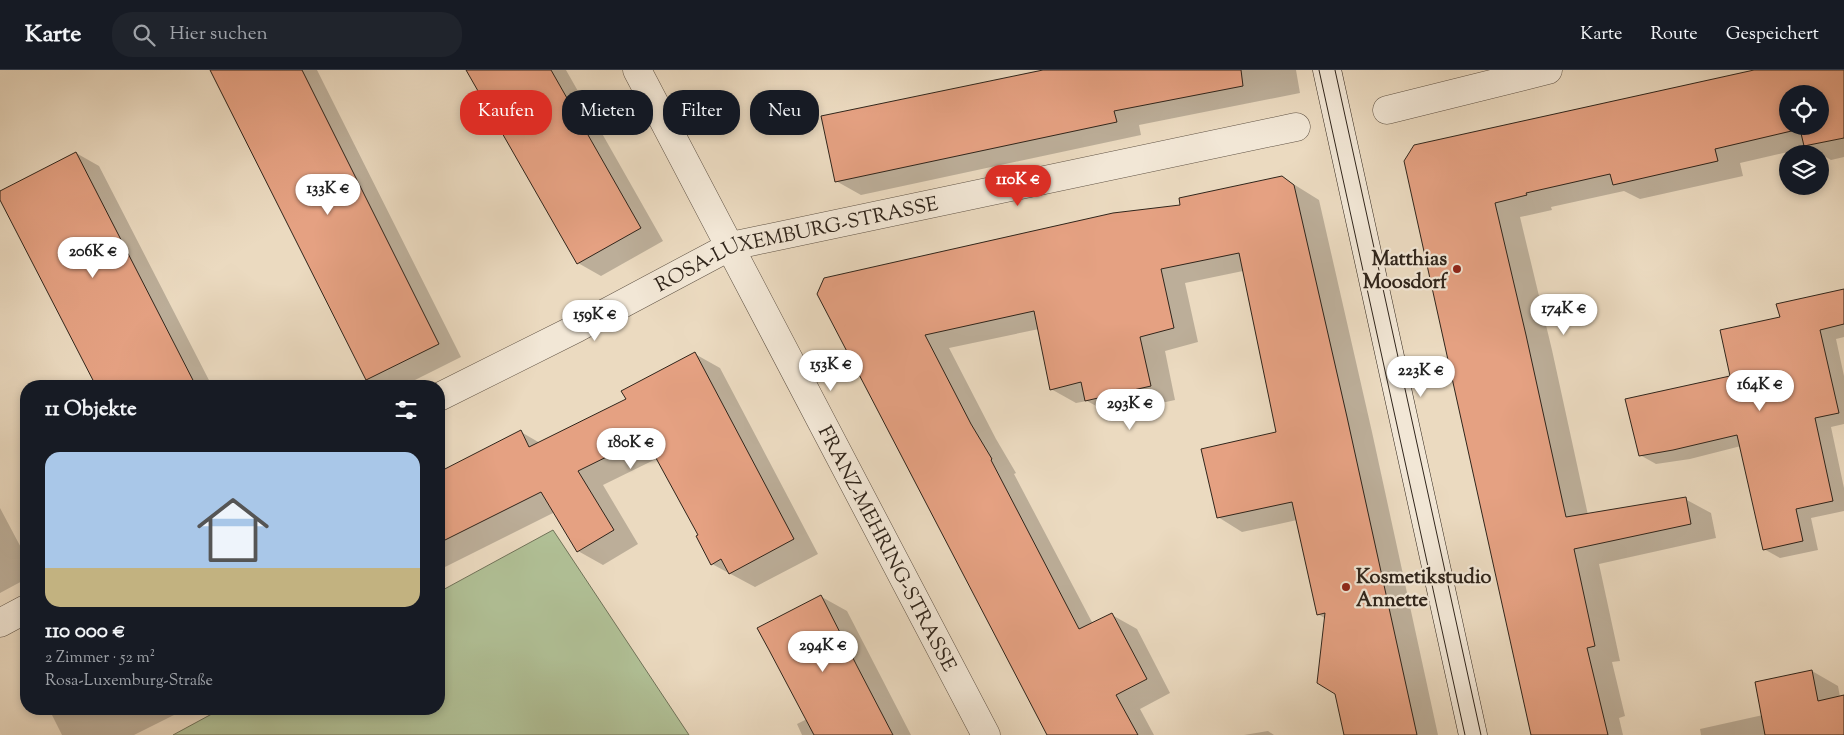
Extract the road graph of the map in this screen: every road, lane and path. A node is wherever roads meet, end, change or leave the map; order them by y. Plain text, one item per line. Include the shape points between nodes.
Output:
1 (637, 70) edge
2 (1327, 70) edge
3 (1548, 70) edge
4 (1387, 110) dead end
5 (1296, 127) dead end
6 (731, 246) junction
7 (445, 394) edge
8 (20, 612) edge
9 (0, 623) edge
10 (986, 735) edge
11 (1472, 735) edge

1 - 6 street, FRANZ-MEHRING-STRASSE
2 - 11 street
3 - 4 street
5 - 6 street, ROSA-LUXEMBURG-STRASSE
6 - 7 street, ROSA-LUXEMBURG-STRASSE
6 - 10 street, FRANZ-MEHRING-STRASSE
8 - 9 street

